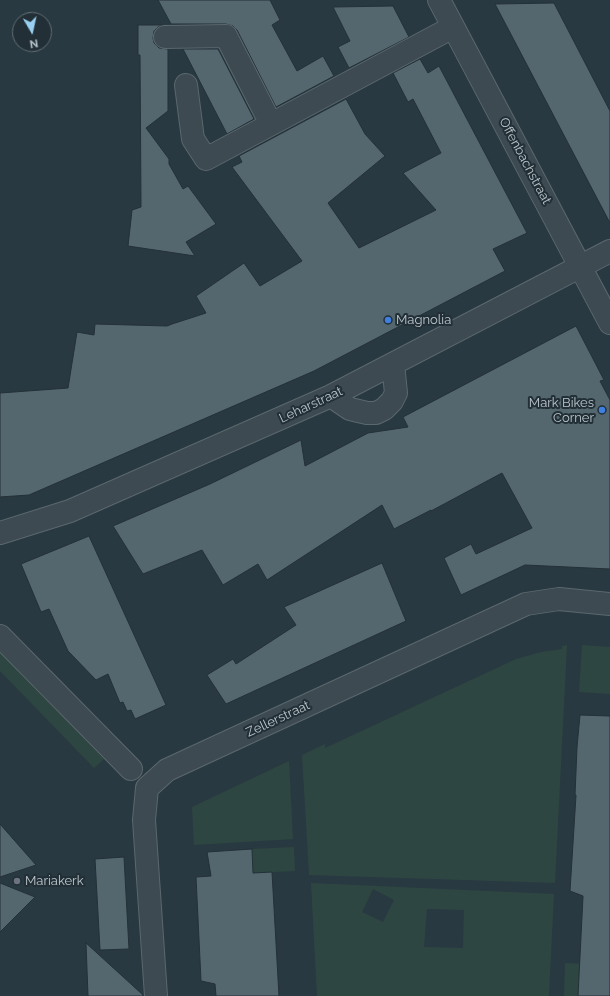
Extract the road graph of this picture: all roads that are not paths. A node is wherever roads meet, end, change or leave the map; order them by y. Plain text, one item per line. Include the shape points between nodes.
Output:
1 (439, 0) edge
2 (453, 27) junction
3 (165, 37) dead end
4 (186, 85) dead end
5 (271, 124) junction
6 (610, 251) edge
7 (581, 266) junction
8 (610, 323) edge
9 (393, 364) junction
10 (331, 396) junction
11 (0, 533) edge
12 (610, 604) edge
13 (0, 636) edge
14 (130, 769) dead end
15 (156, 996) edge

1 - 2 street, Offenbachstraat
2 - 5 street
2 - 7 street, Offenbachstraat
3 - 5 street via 226,36
4 - 5 street via 193,139 206,159
6 - 7 street, Leharstraat
7 - 8 street, Offenbachstraat
7 - 9 street, Leharstraat
9 - 10 street, Leharstraat
9 - 10 street via 396,393 384,409 367,414 350,409
10 - 11 street, Leharstraat via 70,511
12 - 15 street, Zellerstraat via 559,599 526,604 167,770 147,788 144,820
13 - 14 street

